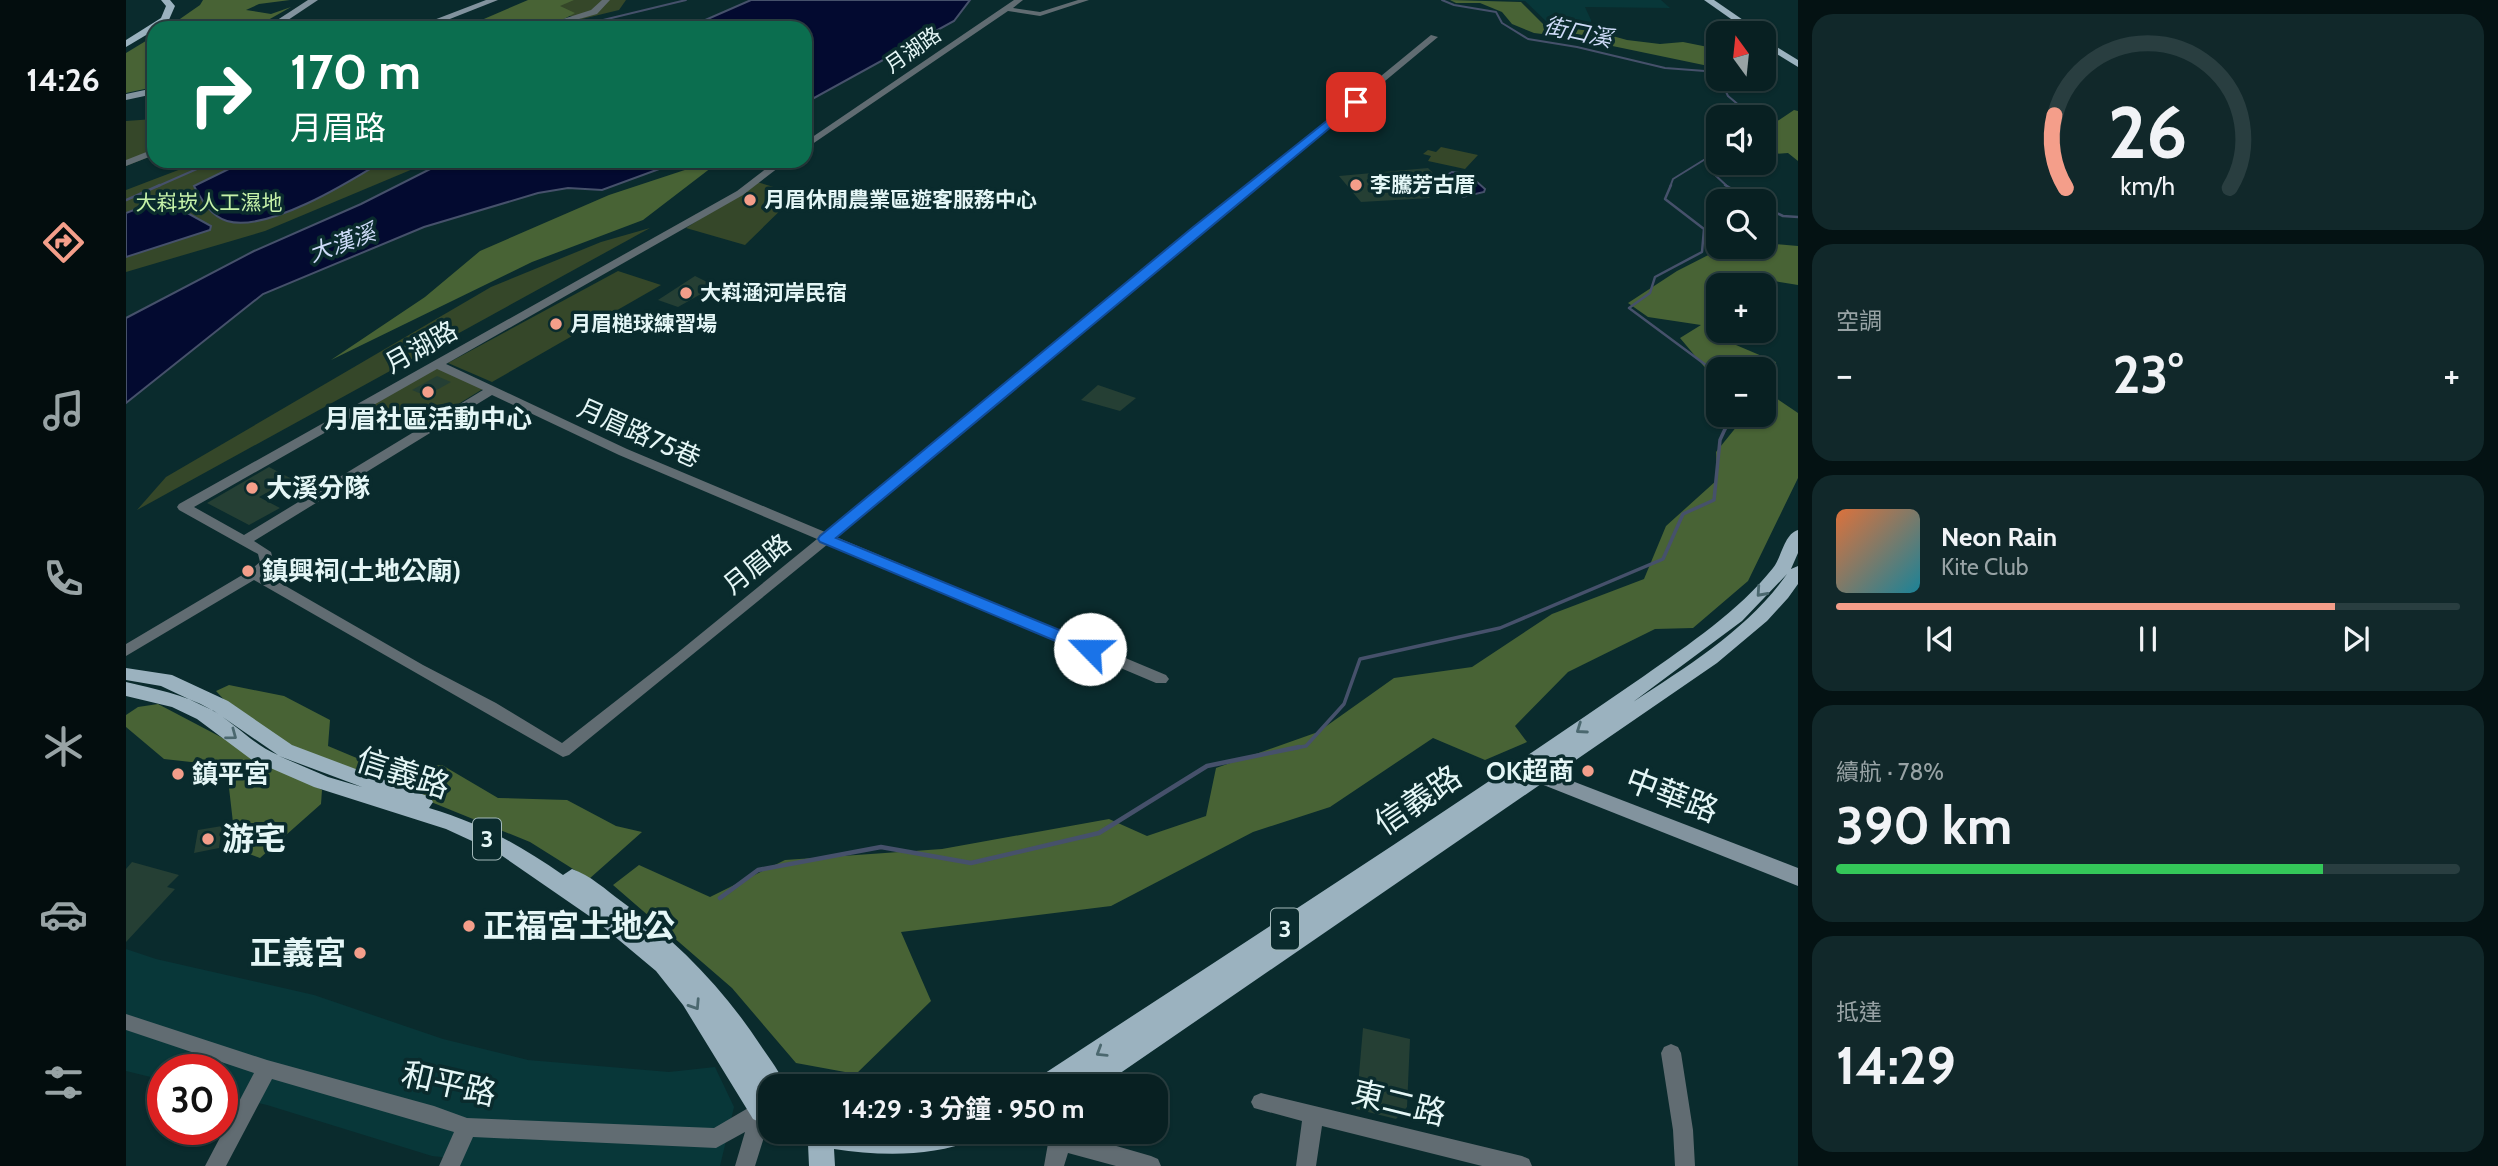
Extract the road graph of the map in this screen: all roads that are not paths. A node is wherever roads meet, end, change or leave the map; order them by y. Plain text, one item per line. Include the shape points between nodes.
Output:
1 (155, 0) edge
2 (165, 0) edge
3 (314, 0) edge
4 (494, 0) edge
5 (606, 0) edge
6 (1019, 0) edge
7 (1085, 0) edge
8 (1702, 0) edge
9 (1708, 0) edge
10 (1008, 9) junction
11 (154, 21) edge
12 (163, 21) edge
13 (281, 21) edge
14 (437, 21) edge
15 (563, 21) edge
16 (1733, 21) edge
17 (1739, 21) edge
18 (147, 26) edge
19 (147, 30) edge
20 (1434, 37) dead end
21 (126, 42) edge
22 (1776, 48) edge
23 (1798, 62) edge
24 (147, 92) edge
25 (126, 97) edge
26 (812, 141) edge
27 (147, 155) edge
28 (126, 163) edge
29 (773, 168) edge
30 (436, 365) junction
31 (490, 391) junction
32 (1798, 537) edge
33 (825, 539) junction
34 (244, 541) junction
35 (1798, 571) edge
36 (254, 574) junction
37 (126, 651) edge
38 (126, 674) edge
39 (1161, 679) dead end
40 (126, 689) edge
41 (1531, 773) junction
42 (1798, 877) edge
43 (126, 1022) edge
44 (1671, 1053) dead end
45 (267, 1069) junction
46 (765, 1074) edge
47 (1065, 1074) edge
48 (1098, 1074) edge
49 (758, 1096) edge
50 (1261, 1102) dead end
51 (758, 1114) edge
52 (1313, 1115) junction
53 (467, 1127) junction
54 (758, 1132) edge
55 (819, 1144) edge
56 (1058, 1144) edge
57 (1084, 1144) edge
58 (215, 1166) edge
59 (449, 1166) edge
60 (745, 1166) edge
61 (822, 1166) edge
62 (1054, 1166) edge
63 (1151, 1166) edge
64 (1306, 1166) edge
65 (1522, 1166) edge
66 (1685, 1166) edge

1 - 11 main road via 162,11
2 - 12 main road via 171,6
3 - 13 street
4 - 14 street
5 - 15 street via 594,12
6 - 10 street, 月湖路
7 - 10 street via 1040,14
8 - 16 main road
9 - 17 main road
10 - 26 street, 月湖路
18 - 21 main road
19 - 21 main road
20 - 33 street, 月眉路
22 - 23 main road
24 - 25 street
27 - 28 street
29 - 30 street, 月湖路 via 740,193
30 - 31 street, 月眉路75巷
30 - 34 street, 月湖路 via 184,507
31 - 33 street, 月眉路75巷
31 - 34 street
32 -> 41 main road, 信義路 / 3 via 1782,569 1736,617
33 - 36 street, 月眉路 via 563,751
33 - 39 street, 月眉路75巷
34 - 36 street, 月湖路 via 264,551 267,563
35 - 41 main road, 信義路 / 3 via 1770,609 1735,639
36 - 37 street
38 - 46 main road, 信義路 / 3 via 165,680 248,723 285,750 520,843 611,904 674,957 707,990
40 -> 49 main road, 信義路 / 3 via 204,714 259,755 321,782 453,823 506,847 603,914 664,964
41 - 42 street, 中華路
41 -> 47 main road, 信義路 / 3
41 - 48 main road, 信義路 / 3
43 - 45 street, 和平路
44 - 66 street
45 - 53 street, 和平路
45 - 58 street
50 - 52 street, 東二路
51 - 53 street, 和平路 via 716,1138
52 - 64 street
52 - 65 street, 東二路
53 - 59 street
54 - 60 street
55 - 61 main road
56 - 62 street
57 - 63 street

